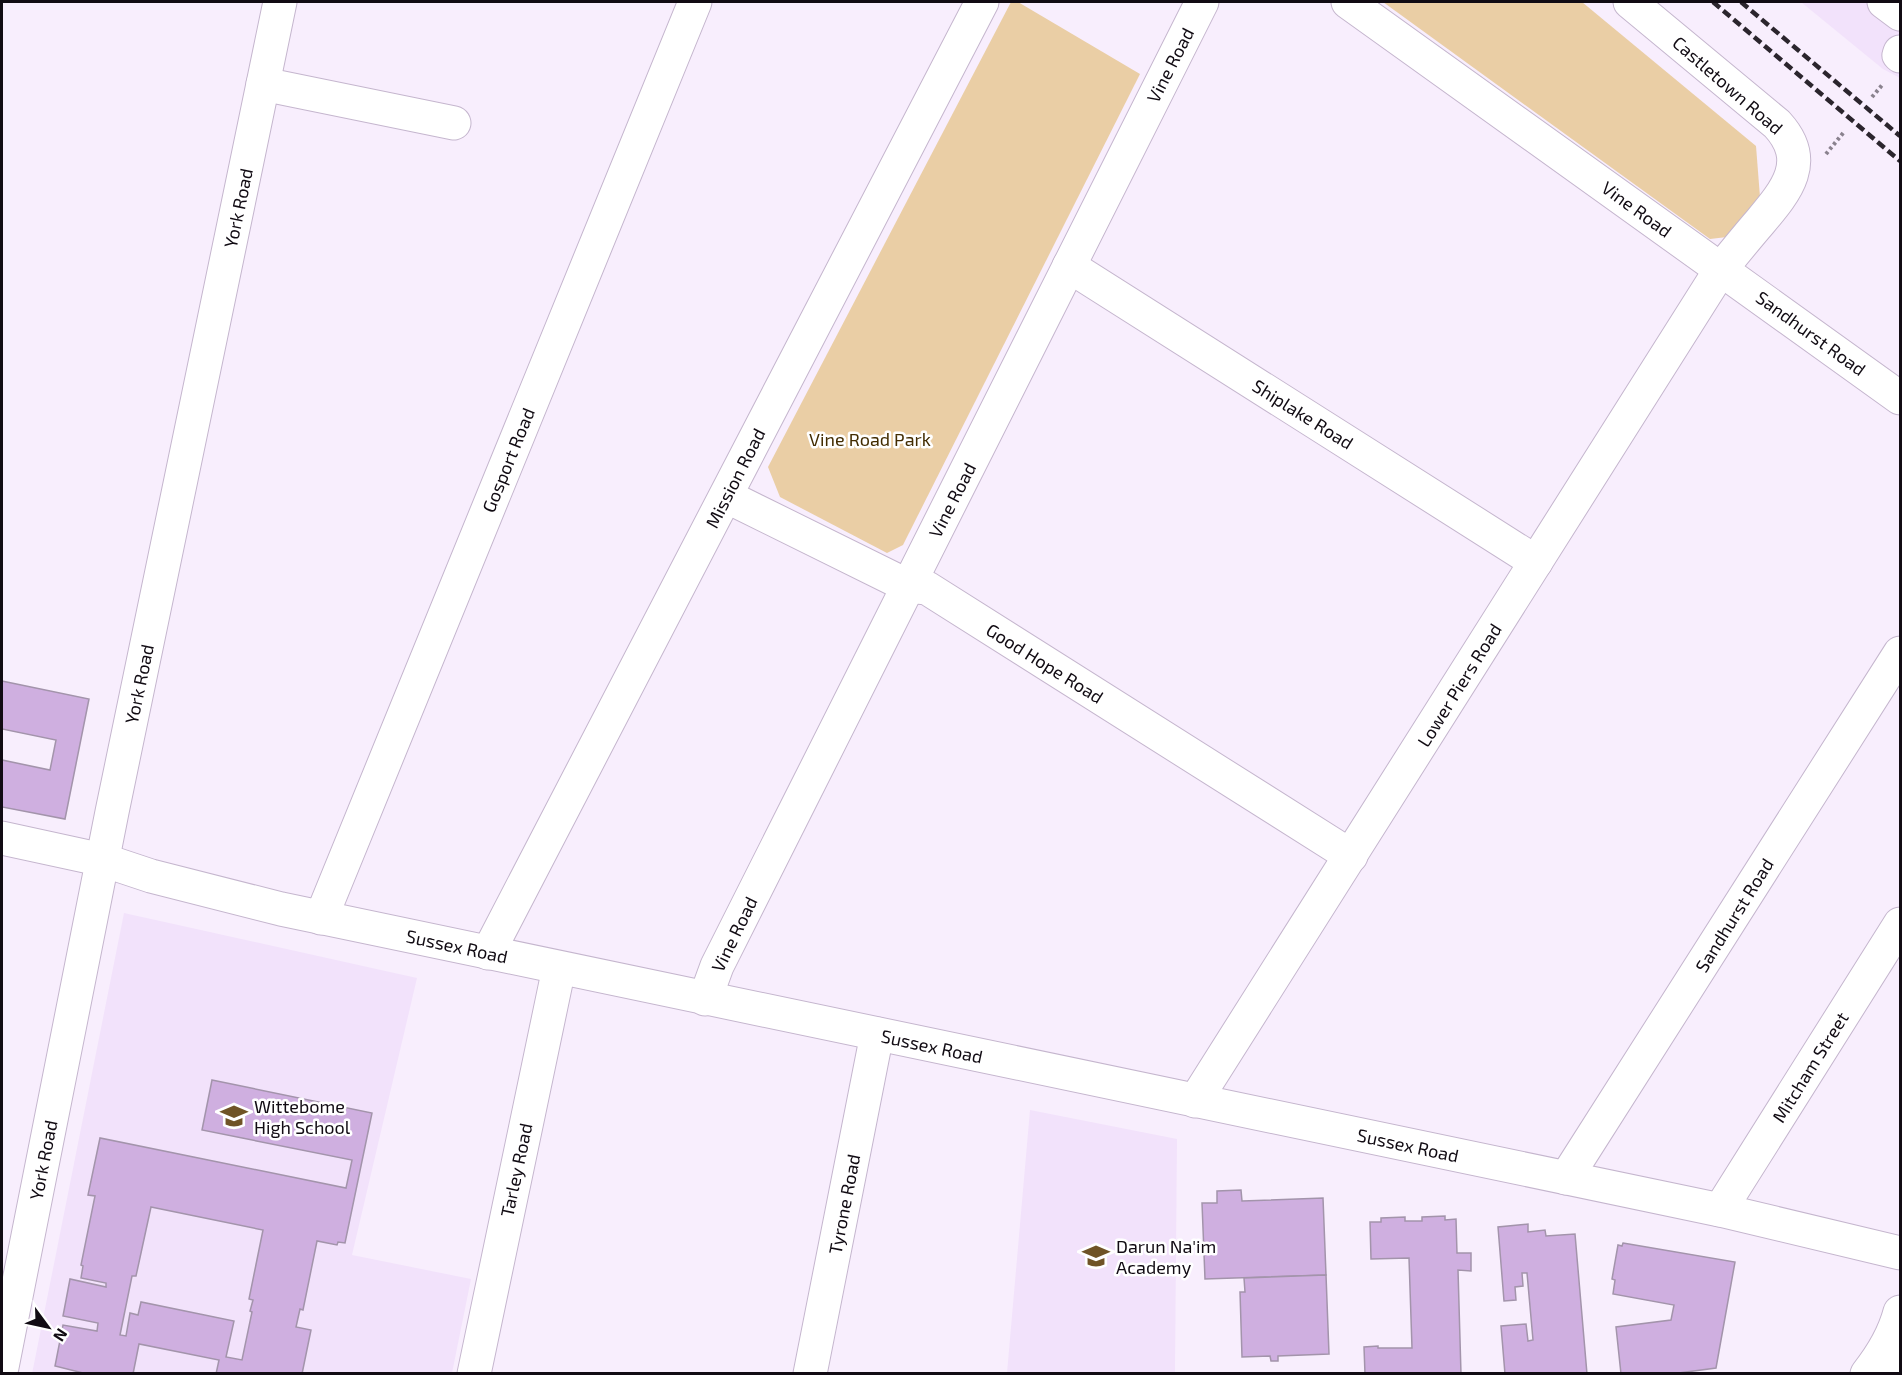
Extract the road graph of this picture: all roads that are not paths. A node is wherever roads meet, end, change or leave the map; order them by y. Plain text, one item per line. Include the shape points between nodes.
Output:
1 (280, 2) edge
2 (695, 2) edge
3 (982, 2) edge
4 (1202, 2) edge
5 (1348, 2) edge
6 (1630, 2) edge
7 (1884, 2) edge
8 (1900, 14) edge
9 (263, 84) junction
10 (454, 123) dead end
11 (1069, 266) junction
12 (1722, 269) junction
13 (1900, 398) edge
14 (726, 496) junction
15 (1536, 562) junction
16 (908, 586) junction
17 (1900, 653) edge
18 (2, 838) edge
19 (1351, 856) junction
20 (103, 860) junction
21 (321, 918) junction
22 (1900, 924) edge
23 (488, 953) junction
24 (559, 968) junction
25 (705, 999) junction
26 (877, 1034) junction
27 (1195, 1101) junction
28 (1566, 1178) junction
29 (1720, 1210) junction
30 (1900, 1253) edge
31 (1900, 1312) edge
32 (2, 1367) edge
33 (474, 1374) edge
34 (810, 1374) edge
35 (1867, 1374) edge

1 - 9 street, York Road
2 - 21 street, Gosport Road
3 - 14 street, Mission Road
4 - 11 street, Vine Road
5 - 12 street, Vine Road
6 - 12 street, Castletown Road via 1776,124 1792,148 1790,181
7 - 8 street
9 - 10 street
9 - 20 street, York Road
11 - 15 street, Shiplake Road
11 - 16 street, Vine Road
12 - 13 street, Sandhurst Road
12 - 15 street, Lower Piers Road
14 - 16 street, Good Hope Road
14 - 23 street, Mission Road
15 - 19 street, Lower Piers Road
16 - 19 street, Good Hope Road via 927,588
16 - 25 street, Vine Road via 717,966
17 - 28 street, Sandhurst Road
18 - 20 street, Sussex Road
19 - 27 street, Lower Piers Road
20 - 21 street, Sussex Road via 151,876
20 - 32 street, York Road
21 - 23 street, Sussex Road
22 - 29 street, Mitcham Street
23 - 24 street, Sussex Road
24 - 25 street, Sussex Road
24 - 33 street, Tarley Road
25 - 26 street, Sussex Road
26 - 27 street, Sussex Road
26 - 34 street, Tyrone Road
27 - 28 street, Sussex Road
28 - 29 street, Sussex Road
29 - 30 street, Sussex Road
31 - 35 street via 1887,1346

